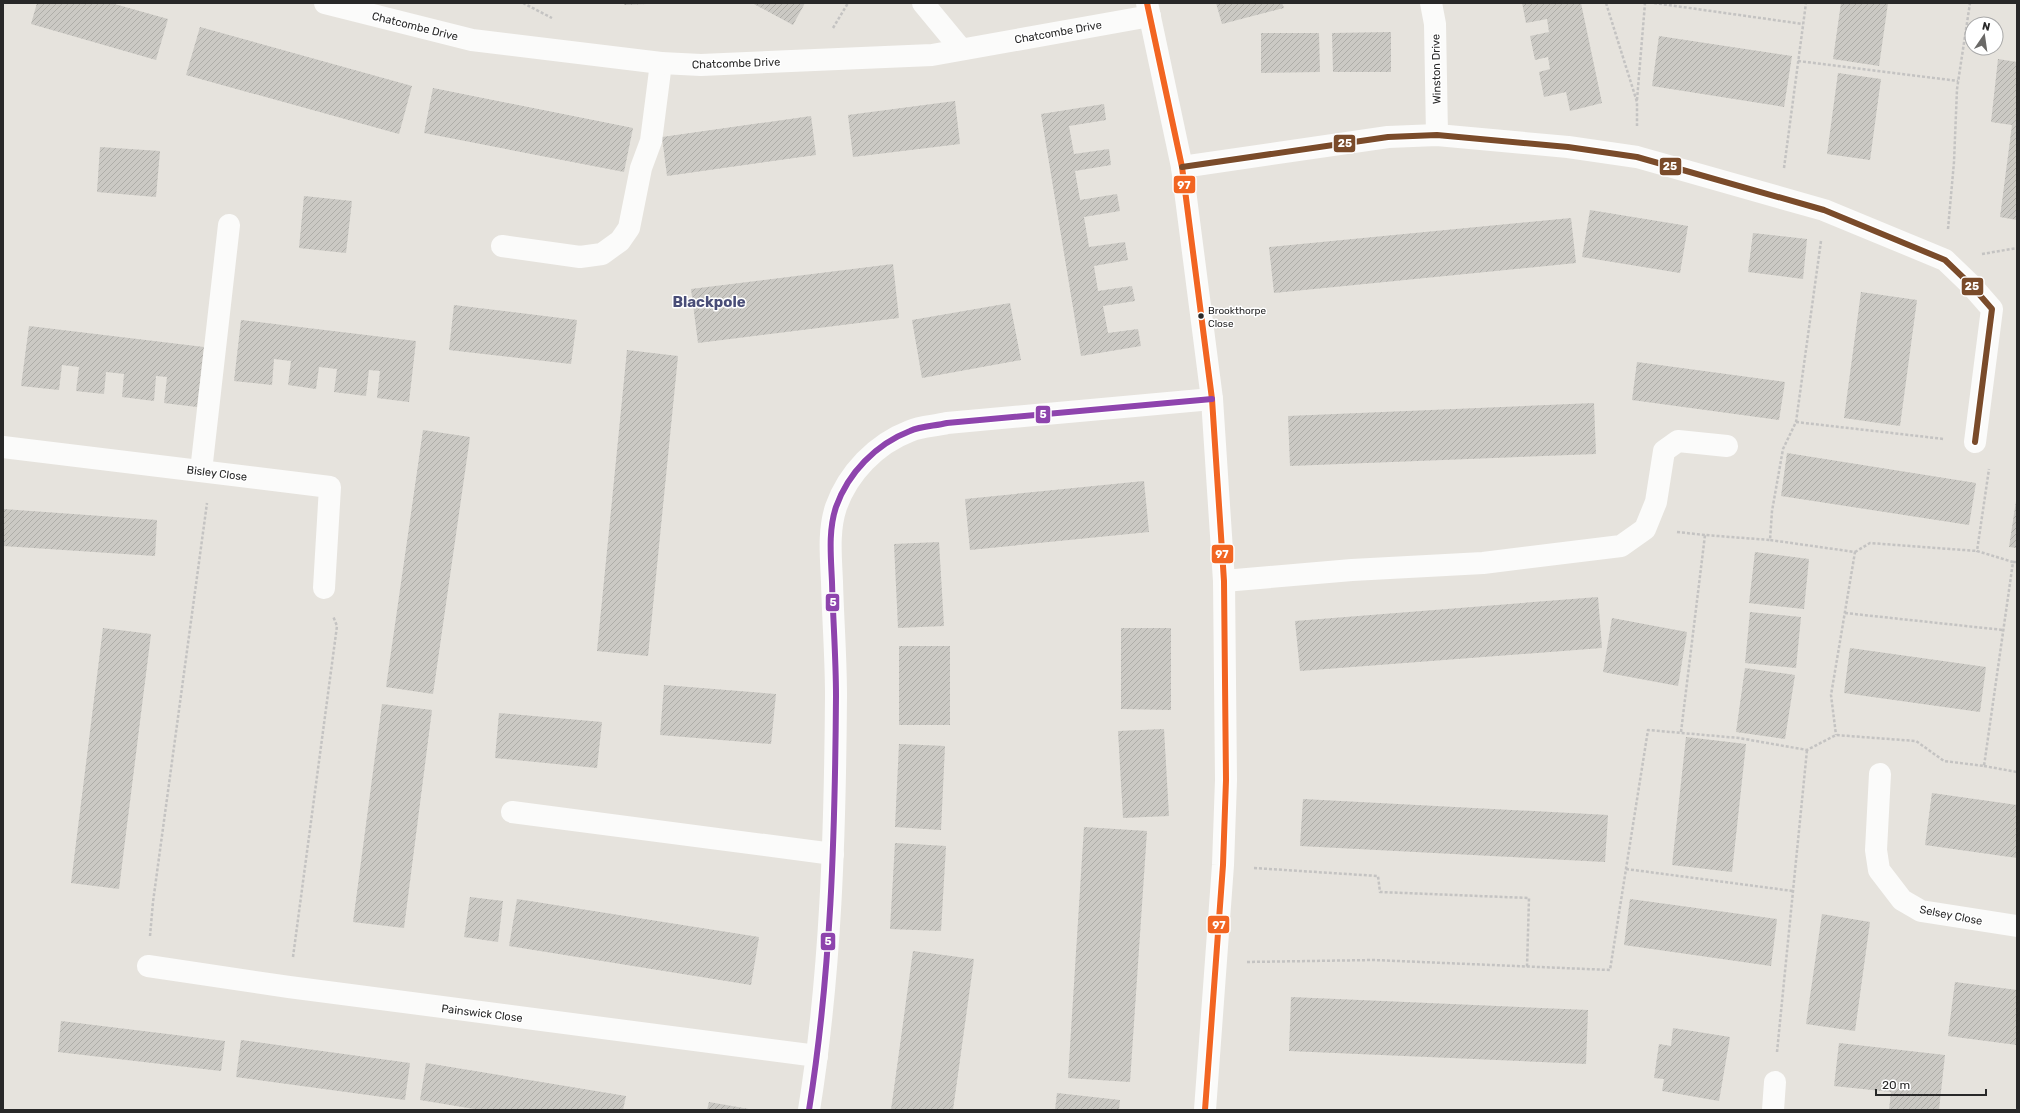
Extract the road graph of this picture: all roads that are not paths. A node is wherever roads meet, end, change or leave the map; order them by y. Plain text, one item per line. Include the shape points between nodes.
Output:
1 (325, 3) edge
2 (923, 3) edge
3 (1432, 3) edge
4 (1148, 9) edge
5 (961, 49) junction
6 (661, 63) junction
7 (1438, 135) junction
8 (1182, 167) junction
9 (229, 225) dead end
10 (502, 246) dead end
11 (1212, 399) junction
12 (1975, 442) road end
13 (1727, 446) dead end
14 (3, 447) edge
15 (206, 472) junction
16 (1224, 581) junction
17 (324, 588) road end
18 (1880, 774) dead end
19 (512, 812) dead end
20 (833, 854) junction
21 (2017, 926) edge
22 (148, 966) road end
23 (817, 1056) junction
24 (1775, 1082) road end
25 (808, 1110) edge
26 (1205, 1110) edge
27 (1773, 1110) edge

1 - 6 street, Chatcombe Drive via 472,40
2 - 5 street
3 - 7 street, Winston Drive via 1436,24
4 - 5 street, Chatcombe Drive
4 - 8 street
5 - 6 street, Chatcombe Drive via 932,55 701,65
6 - 10 street via 651,141 641,168 629,228 620,242 602,254 580,257
7 - 8 street via 1388,137
7 - 12 street via 1568,147 1637,157 1824,210 1945,260 1992,309
8 - 11 street
9 - 15 street
11 - 16 street
11 - 20 street via 947,423 910,430 883,446 862,463 846,485 836,509 830,539 836,693
13 - 16 street via 1678,441 1664,451 1656,502 1645,529 1621,546 1483,563 1352,570
14 - 15 street, Bisley Close
15 - 17 street, Bisley Close via 330,487
16 - 26 street via 1226,780 1223,865
18 - 21 street, Selsey Close via 1876,850 1879,870 1902,900 1921,911
19 - 20 street
20 - 23 street
22 - 23 street, Painswick Close via 289,987
23 - 25 street
24 - 27 street

